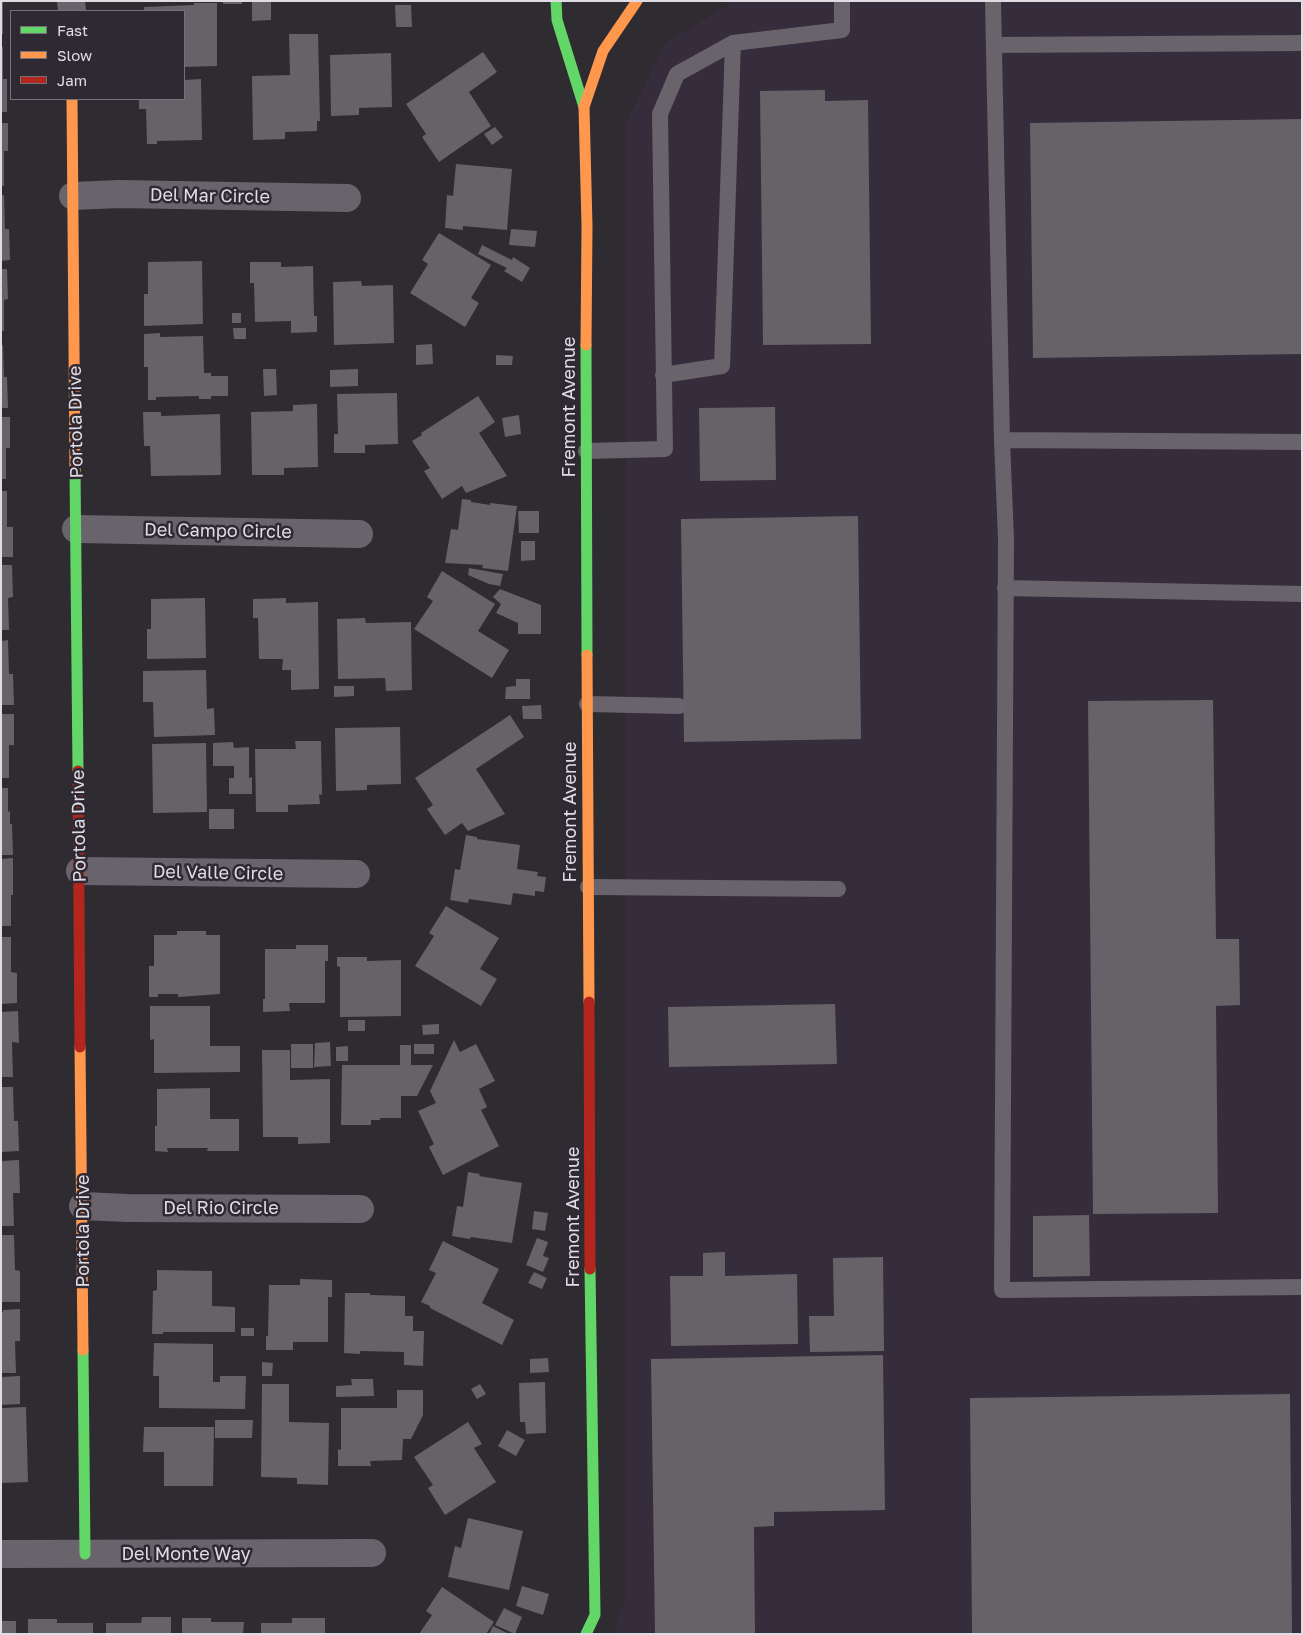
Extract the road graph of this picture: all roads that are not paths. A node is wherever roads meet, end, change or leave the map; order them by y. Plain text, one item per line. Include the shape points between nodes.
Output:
1 (556, 1) edge
2 (637, 1) edge
3 (842, 1) edge
4 (993, 1) edge
5 (733, 43) junction
6 (1302, 43) edge
7 (994, 45) junction
8 (72, 100) edge
9 (584, 107) junction
10 (73, 196) junction
11 (347, 198) dead end
12 (663, 375) junction
13 (1002, 440) junction
14 (1302, 442) edge
15 (586, 451) junction
16 (76, 530) junction
17 (359, 534) dead end
18 (1006, 588) junction
19 (1302, 594) edge
20 (587, 704) junction
21 (679, 706) dead end
22 (80, 871) junction
23 (356, 874) dead end
24 (588, 887) junction
25 (838, 889) dead end
26 (83, 1206) junction
27 (360, 1209) dead end
28 (1302, 1287) edge
29 (372, 1553) dead end
30 (1, 1554) edge
31 (85, 1554) junction
32 (586, 1634) edge

1 - 9 street via 557,20
2 - 9 street, Fremont Avenue via 603,51
3 - 5 lane via 842,30
4 - 7 lane
5 - 12 lane via 677,74 660,114
5 - 12 lane via 722,366
6 - 7 lane
7 - 13 lane
8 - 10 street, Portola Drive
9 - 15 street, Fremont Avenue
10 - 11 street, Del Mar Circle
10 - 16 street, Portola Drive
12 - 15 lane via 665,449
13 - 14 lane
13 - 18 lane
15 - 20 street, Fremont Avenue
16 - 17 street, Del Campo Circle
16 - 22 street, Portola Drive
18 - 19 lane
18 - 28 lane via 1002,1290
20 - 21 lane
20 - 24 street, Fremont Avenue
22 - 23 street, Del Valle Circle
22 - 26 street, Portola Drive
24 - 25 lane
24 - 32 street, Fremont Avenue via 595,1615
26 - 27 street, Del Rio Circle
26 - 31 street, Portola Drive
29 - 31 street, Del Monte Way
30 - 31 street, Del Monte Way

